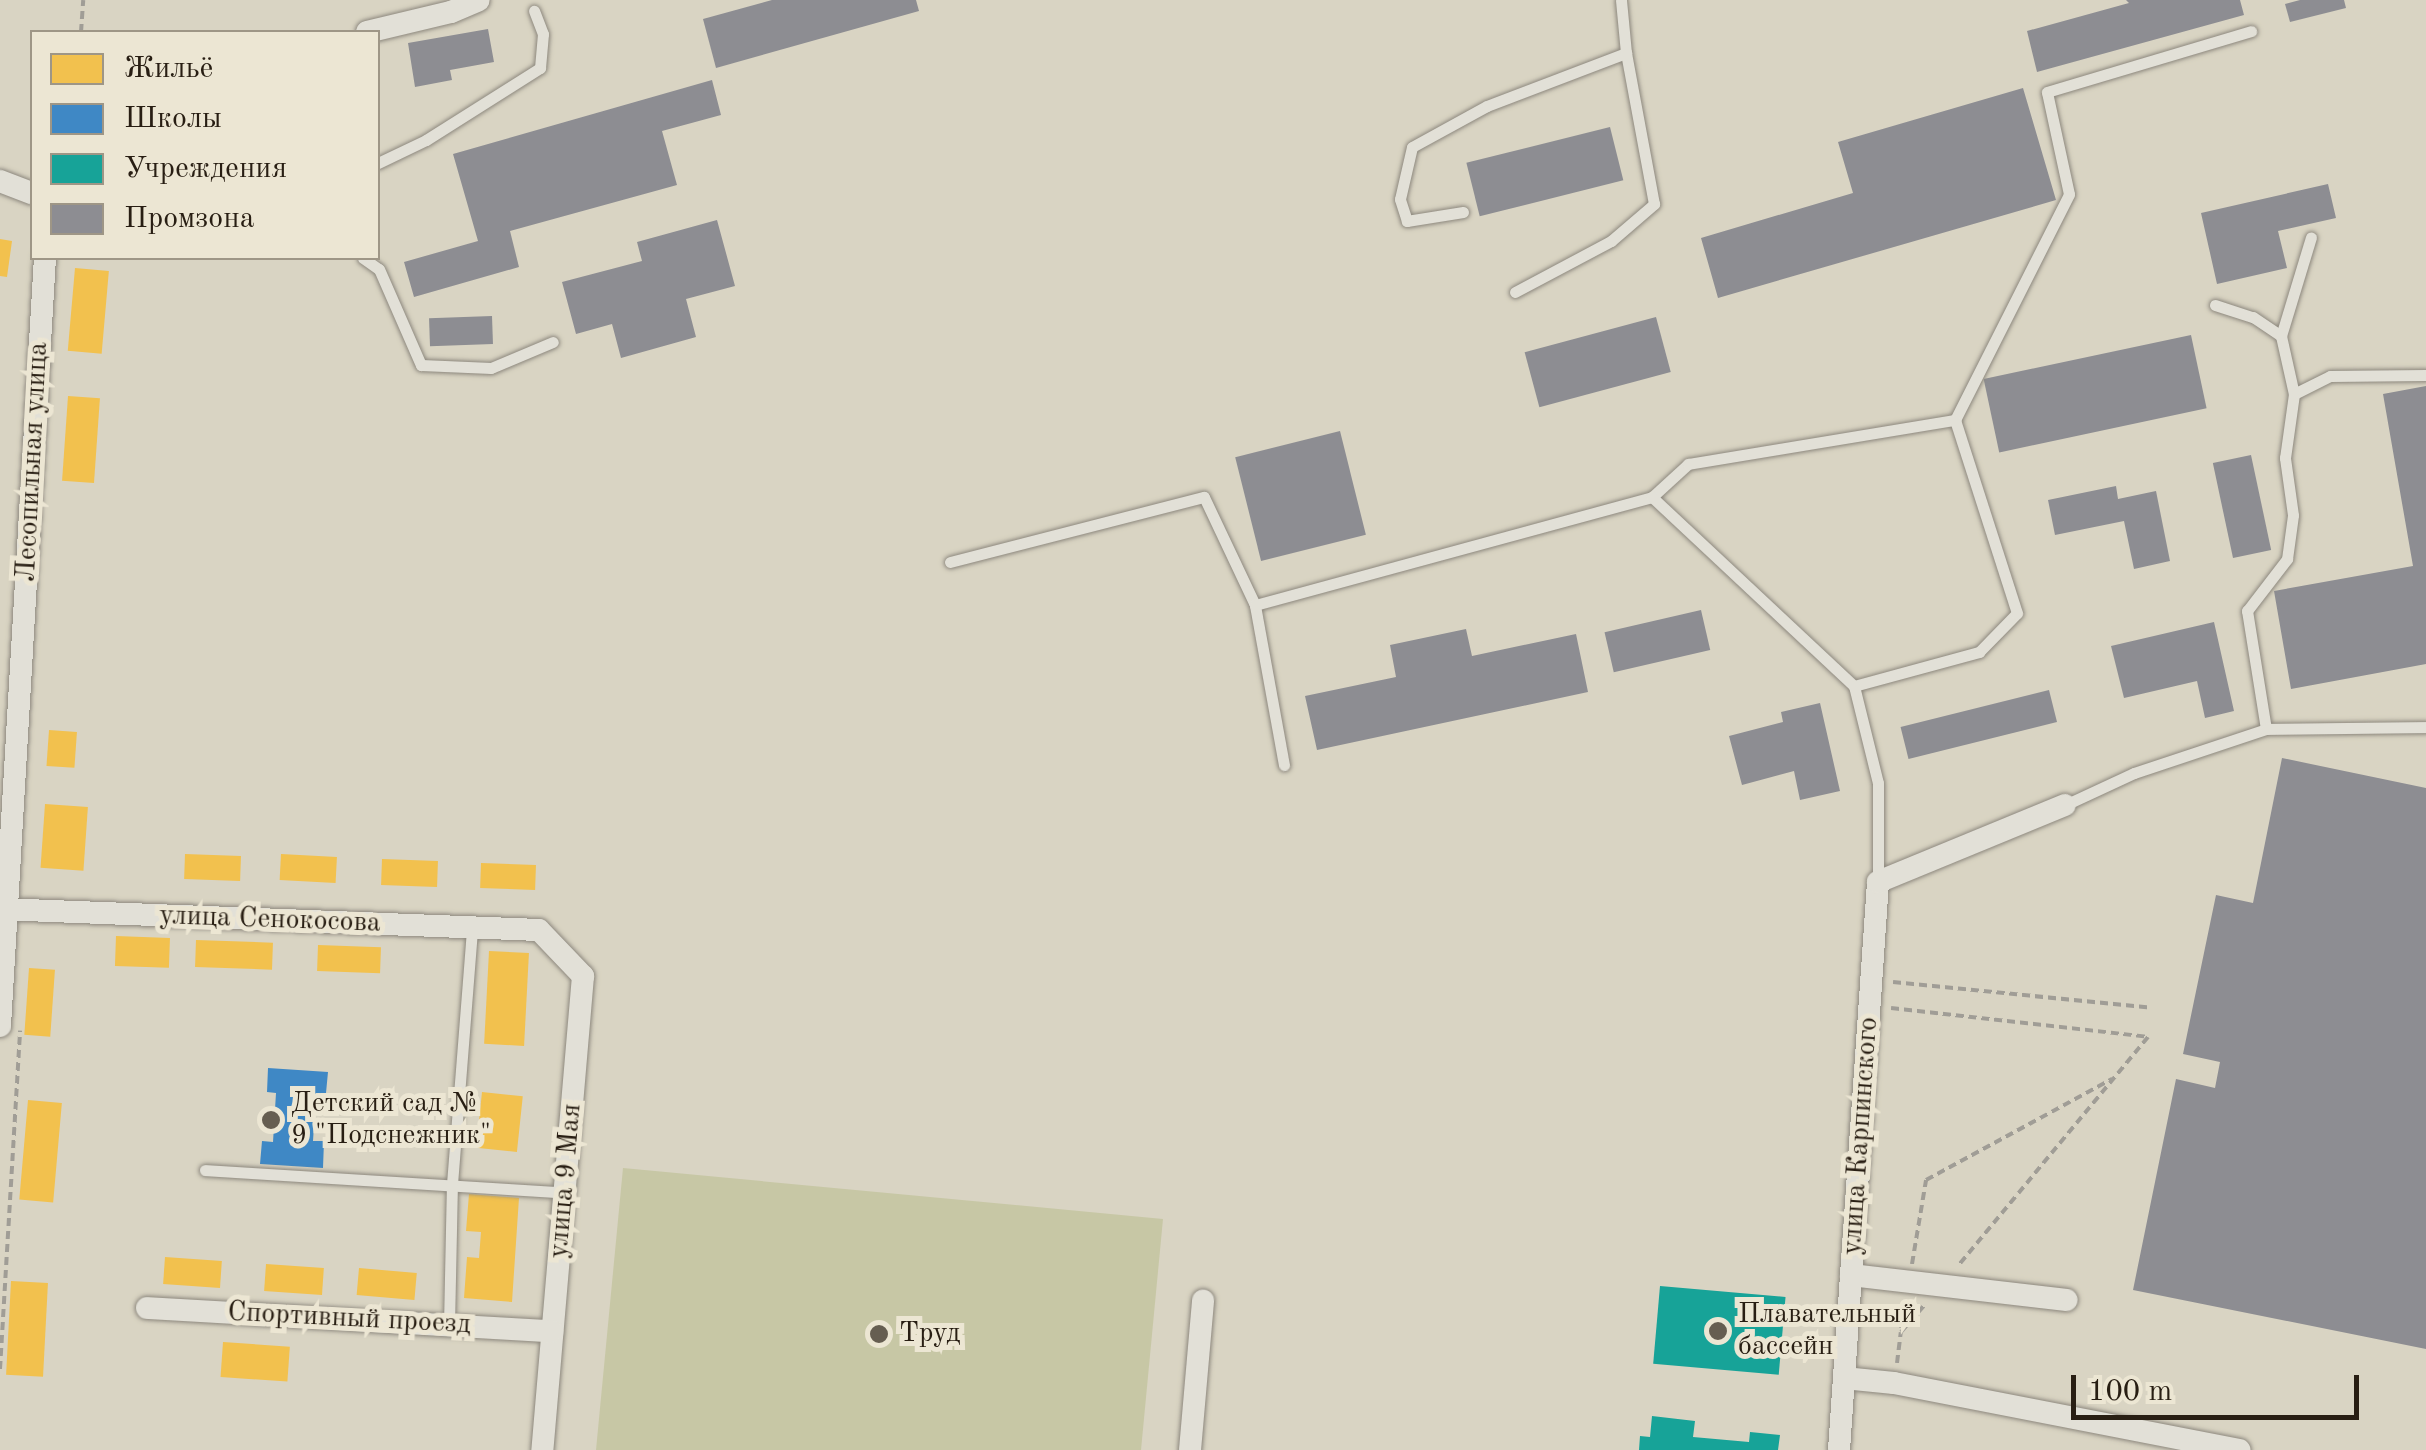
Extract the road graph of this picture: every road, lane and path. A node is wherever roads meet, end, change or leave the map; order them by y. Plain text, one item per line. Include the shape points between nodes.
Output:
1 (83, 0) edge
2 (479, 0) edge
3 (1621, 0) edge
4 (534, 11) dead end
5 (81, 30) edge
6 (374, 30) edge
7 (2251, 31) dead end
8 (1626, 53) junction
9 (380, 162) edge
10 (0, 181) edge
11 (30, 192) edge
12 (1463, 212) dead end
13 (2311, 237) dead end
14 (45, 260) edge
15 (367, 260) edge
16 (1515, 292) dead end
17 (2215, 305) dead end
18 (2282, 336) junction
19 (553, 342) dead end
20 (2426, 375) edge
21 (2294, 394) junction
22 (1954, 420) junction
23 (1652, 496) junction
24 (950, 562) dead end
25 (1255, 605) junction
26 (1854, 686) junction
27 (2426, 727) edge
28 (2266, 729) junction
29 (1284, 764) dead end
30 (2065, 805) joint
31 (1878, 882) junction
32 (4, 909) edge
33 (472, 928) junction
34 (539, 930) joint
35 (1871, 980) junction
36 (1869, 1005) junction
37 (2152, 1008) dead end
38 (0, 1026) edge
39 (2116, 1077) junction
40 (205, 1170) dead end
41 (452, 1184) junction
42 (566, 1193) junction
43 (1851, 1275) junction
44 (1909, 1282) junction
45 (1942, 1285) junction
46 (2066, 1300) dead end
47 (1202, 1302) dead end
48 (147, 1308) dead end
49 (449, 1325) junction
50 (552, 1331) junction
51 (1900, 1332) junction
52 (1844, 1378) junction
53 (1894, 1383) junction
54 (542, 1450) edge
55 (1190, 1450) edge
56 (1840, 1450) edge
57 (2240, 1450) edge

1 - 5 path
2 - 6 street
3 - 8 lane
4 - 9 lane via 543,34 540,68
7 - 22 lane via 2047,92 2069,194
8 - 12 lane via 1487,106 1412,147 1400,199 1407,220
8 - 16 lane via 1654,204 1610,241
10 - 11 street
13 - 18 lane
14 - 32 street, Лесопильная улица
15 - 19 lane via 379,269 421,365 491,368
17 - 18 lane
18 - 21 lane
20 - 21 lane via 2330,376
21 - 28 lane via 2285,458 2293,516 2287,559 2247,612
22 - 23 lane via 1688,464
22 - 26 lane via 2017,612 1979,652
23 - 25 lane
23 - 26 lane
24 - 25 lane via 1204,498
25 - 29 lane
26 - 31 lane via 1878,783
27 - 28 lane
28 - 30 lane
30 - 31 street
31 - 35 street, улица Карпинского
32 - 33 street, улица Сенокосова
32 - 38 street, Лесопильная улица
33 - 34 street, улица Сенокосова
33 - 41 lane
34 - 42 street, улица 9 Мая via 583,976
35 - 36 street, улица Карпинского
35 - 37 path
36 - 39 path via 2148,1037
36 - 43 street, улица Карпинского
39 - 44 path via 1926,1180
39 - 45 path
40 - 41 lane
41 - 42 lane
41 - 49 lane
42 - 50 street, улица 9 Мая
43 - 44 street
43 - 52 street, улица Карпинского
44 - 45 street
44 - 51 path
45 - 46 street
45 - 51 path
47 - 55 street
48 - 49 street, Спортивный проезд
49 - 50 street, Спортивный проезд
50 - 54 street, улица 9 Мая
51 - 53 path
52 - 53 street
52 - 56 street, улица Карпинского
53 - 57 street

